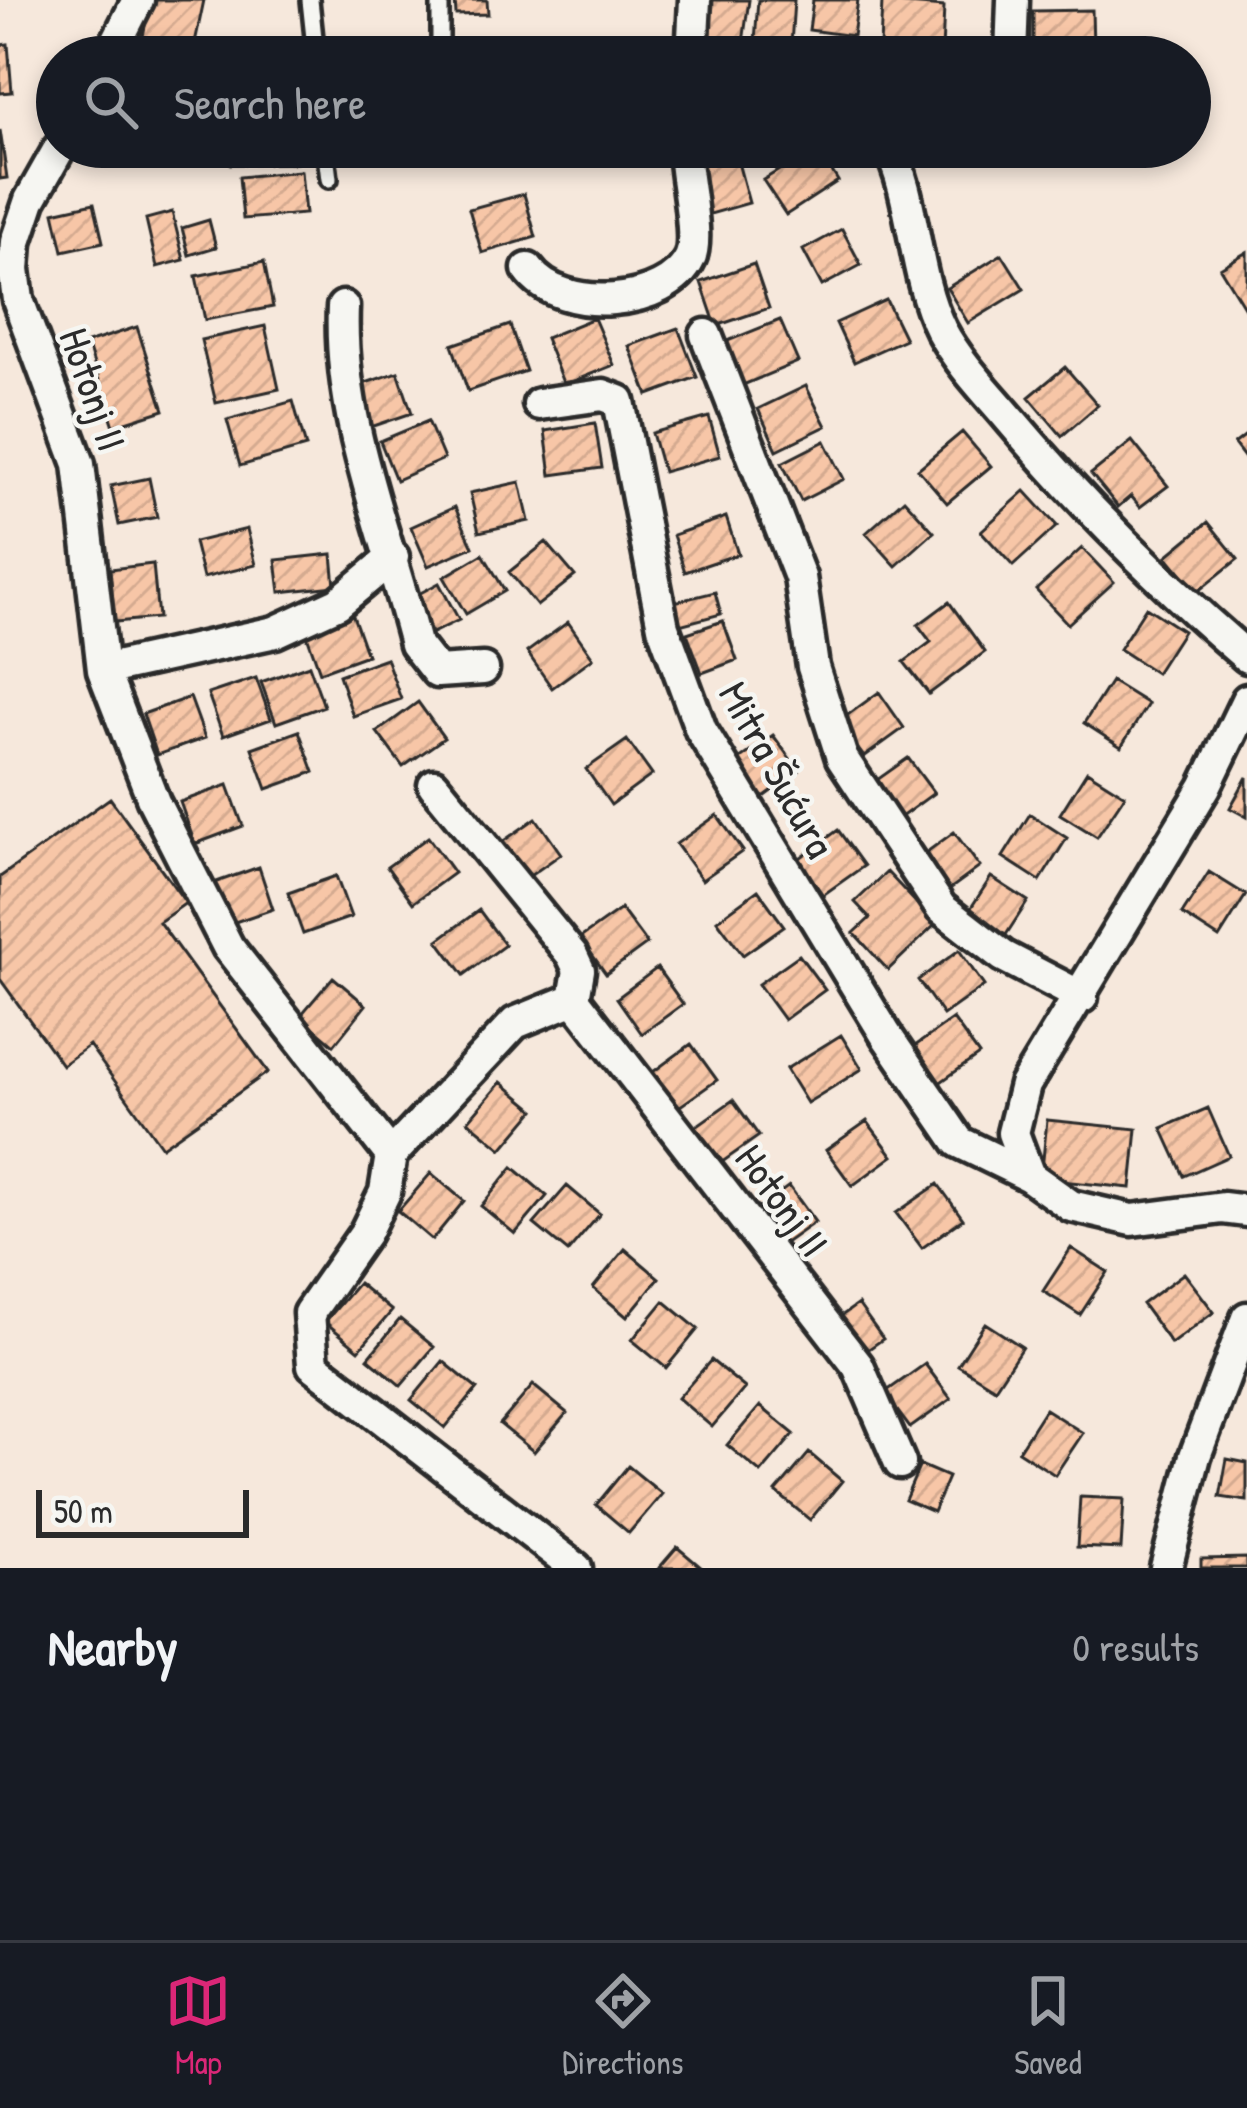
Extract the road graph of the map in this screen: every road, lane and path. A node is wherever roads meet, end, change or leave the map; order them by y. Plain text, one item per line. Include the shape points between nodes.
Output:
1 (138, 0) edge
2 (310, 0) edge
3 (440, 0) edge
4 (695, 0) edge
5 (1012, 0) edge
6 (120, 36) edge
7 (314, 36) edge
8 (440, 36) edge
9 (693, 36) edge
10 (1012, 36) edge
11 (48, 168) edge
12 (328, 168) edge
13 (686, 168) edge
14 (899, 168) edge
15 (329, 179) dead end
16 (528, 268) dead end
17 (343, 307) dead end
18 (706, 335) dead end
19 (539, 404) dead end
20 (393, 557) junction
21 (1247, 657) edge
22 (483, 669) dead end
23 (103, 670) junction
24 (1247, 700) edge
25 (434, 785) dead end
26 (1082, 997) junction
27 (574, 999) junction
28 (391, 1155) junction
29 (1029, 1175) junction
30 (1247, 1211) edge
31 (1247, 1318) edge
32 (900, 1463) dead end
33 (576, 1568) edge
34 (1166, 1568) edge

1 - 6 street
2 - 7 lane
3 - 8 lane
4 - 9 street
5 - 10 street
11 - 23 street, Hotonj II via 16,242 14,271 79,464
12 - 15 lane
13 - 16 street via 693,239 676,275 615,299 576,301 554,294
14 - 21 street via 913,251 961,361 1143,567
17 - 20 street via 347,416
18 - 26 street, Mitra Šućura via 800,577 813,667 842,758 941,908 1003,956
19 - 29 street, Mitra Šućura via 604,395 619,401 663,627 700,730 931,1105 959,1142
20 - 22 street via 416,644 437,672
20 - 23 street via 338,603 275,632
23 - 28 street, Hotonj II via 154,802 228,947
24 - 26 street
25 - 27 street, Hotonj II via 572,955 579,970
26 - 29 street via 1017,1107 1013,1133
27 - 28 street via 515,1023
27 - 32 street, Hotonj II via 858,1366
28 - 33 street via 386,1192 365,1233 309,1313 313,1365
29 - 30 street, Mitra Šućura via 1071,1206 1132,1220
31 - 34 street via 1195,1456

